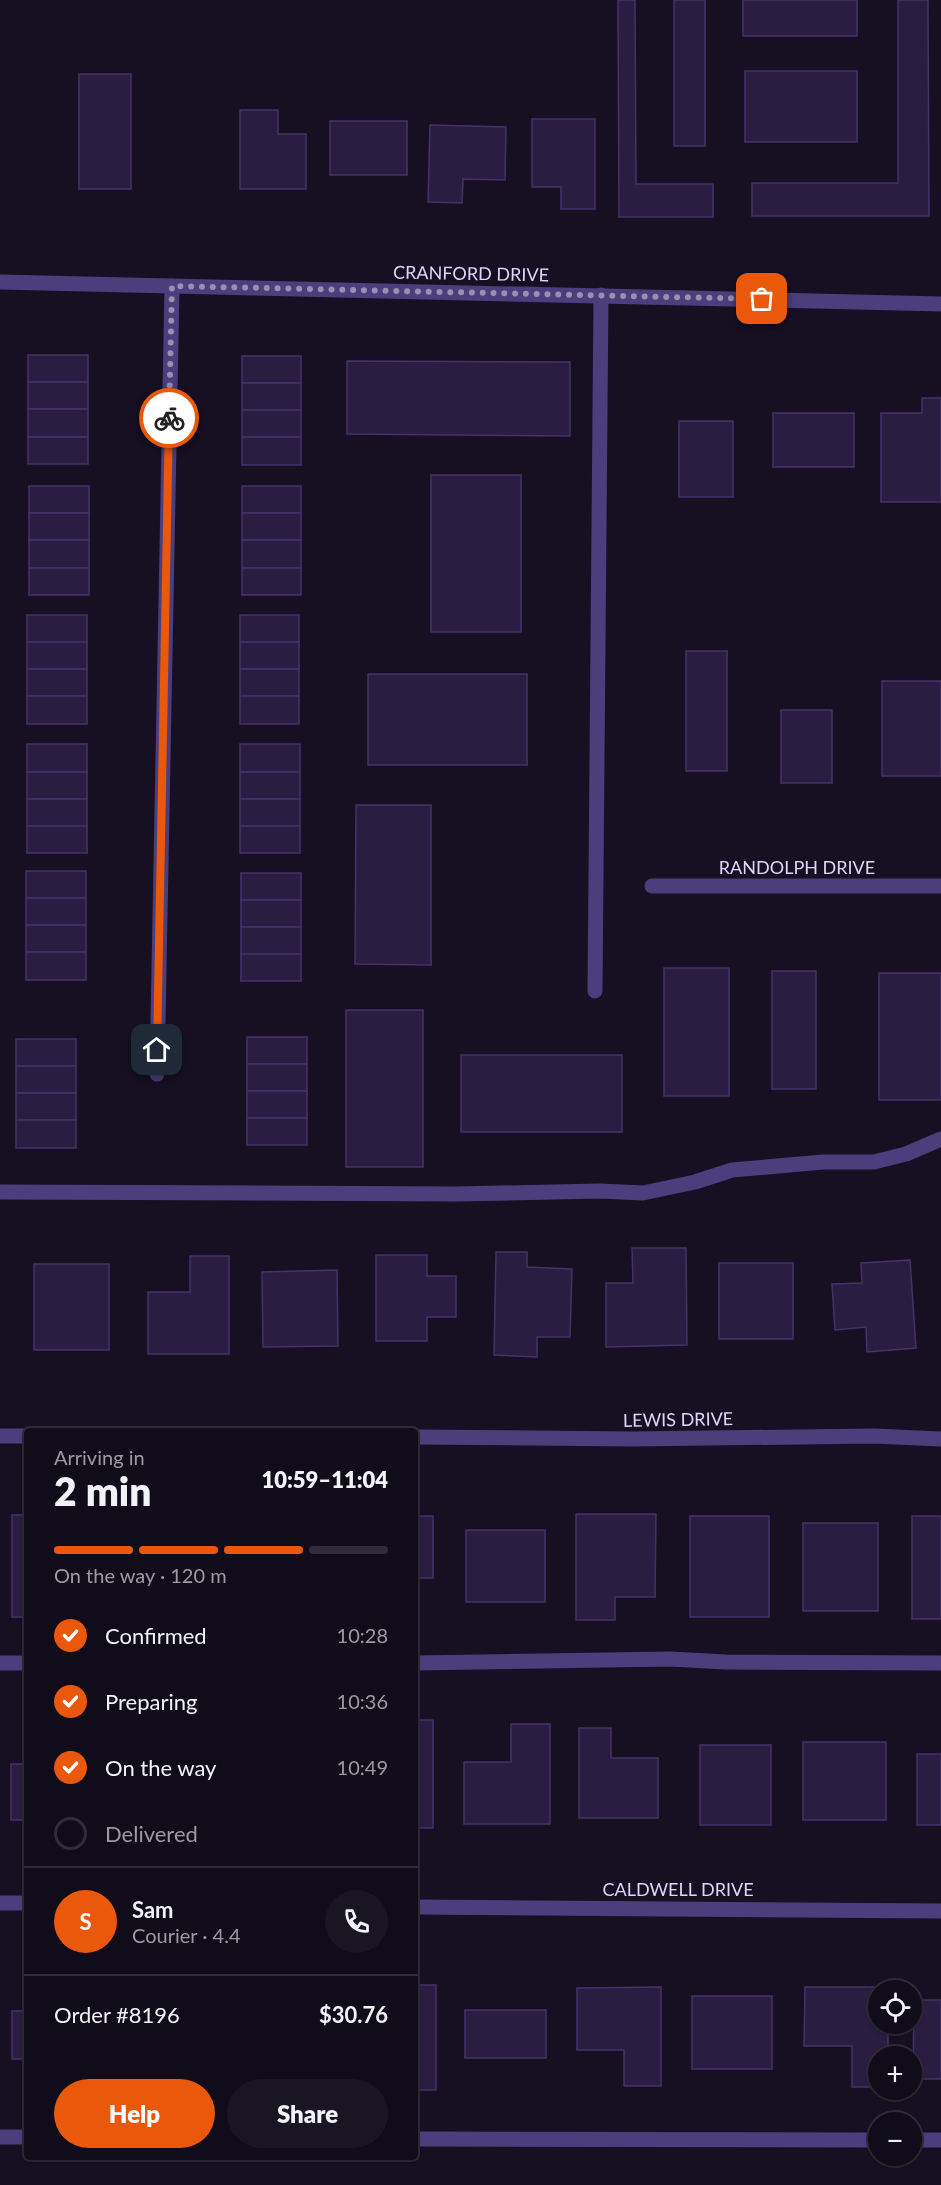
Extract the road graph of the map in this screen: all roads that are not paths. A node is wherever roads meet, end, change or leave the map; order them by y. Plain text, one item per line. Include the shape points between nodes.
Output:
1 (0, 282) edge
2 (172, 286) junction
3 (601, 295) junction
4 (941, 304) edge
5 (652, 886) dead end
6 (941, 886) edge
7 (595, 991) dead end
8 (156, 1074) dead end
9 (941, 1139) edge
10 (0, 1192) edge
11 (0, 1436) edge
12 (24, 1436) edge
13 (418, 1437) edge
14 (941, 1439) edge
15 (0, 1662) edge
16 (24, 1663) edge
17 (418, 1663) edge
18 (941, 1663) edge
19 (0, 1903) edge
20 (24, 1903) edge
21 (418, 1907) edge
22 (941, 1911) edge
23 (0, 2137) edge
24 (24, 2138) edge
25 (418, 2139) edge
26 (868, 2140) edge
27 (922, 2140) edge
28 (941, 2140) edge

1 - 2 street, CRANFORD DRIVE
2 - 3 street, CRANFORD DRIVE
2 - 8 street
3 - 4 street, CRANFORD DRIVE
3 - 7 street
5 - 6 street, RANDOLPH DRIVE
9 - 10 street via 874,1162 732,1170 643,1193
11 - 12 street
13 - 14 street, LEWIS DRIVE
15 - 16 street
17 - 18 street via 670,1659
19 - 20 street
21 - 22 street, CALDWELL DRIVE
23 - 24 street
25 - 26 street
27 - 28 street

